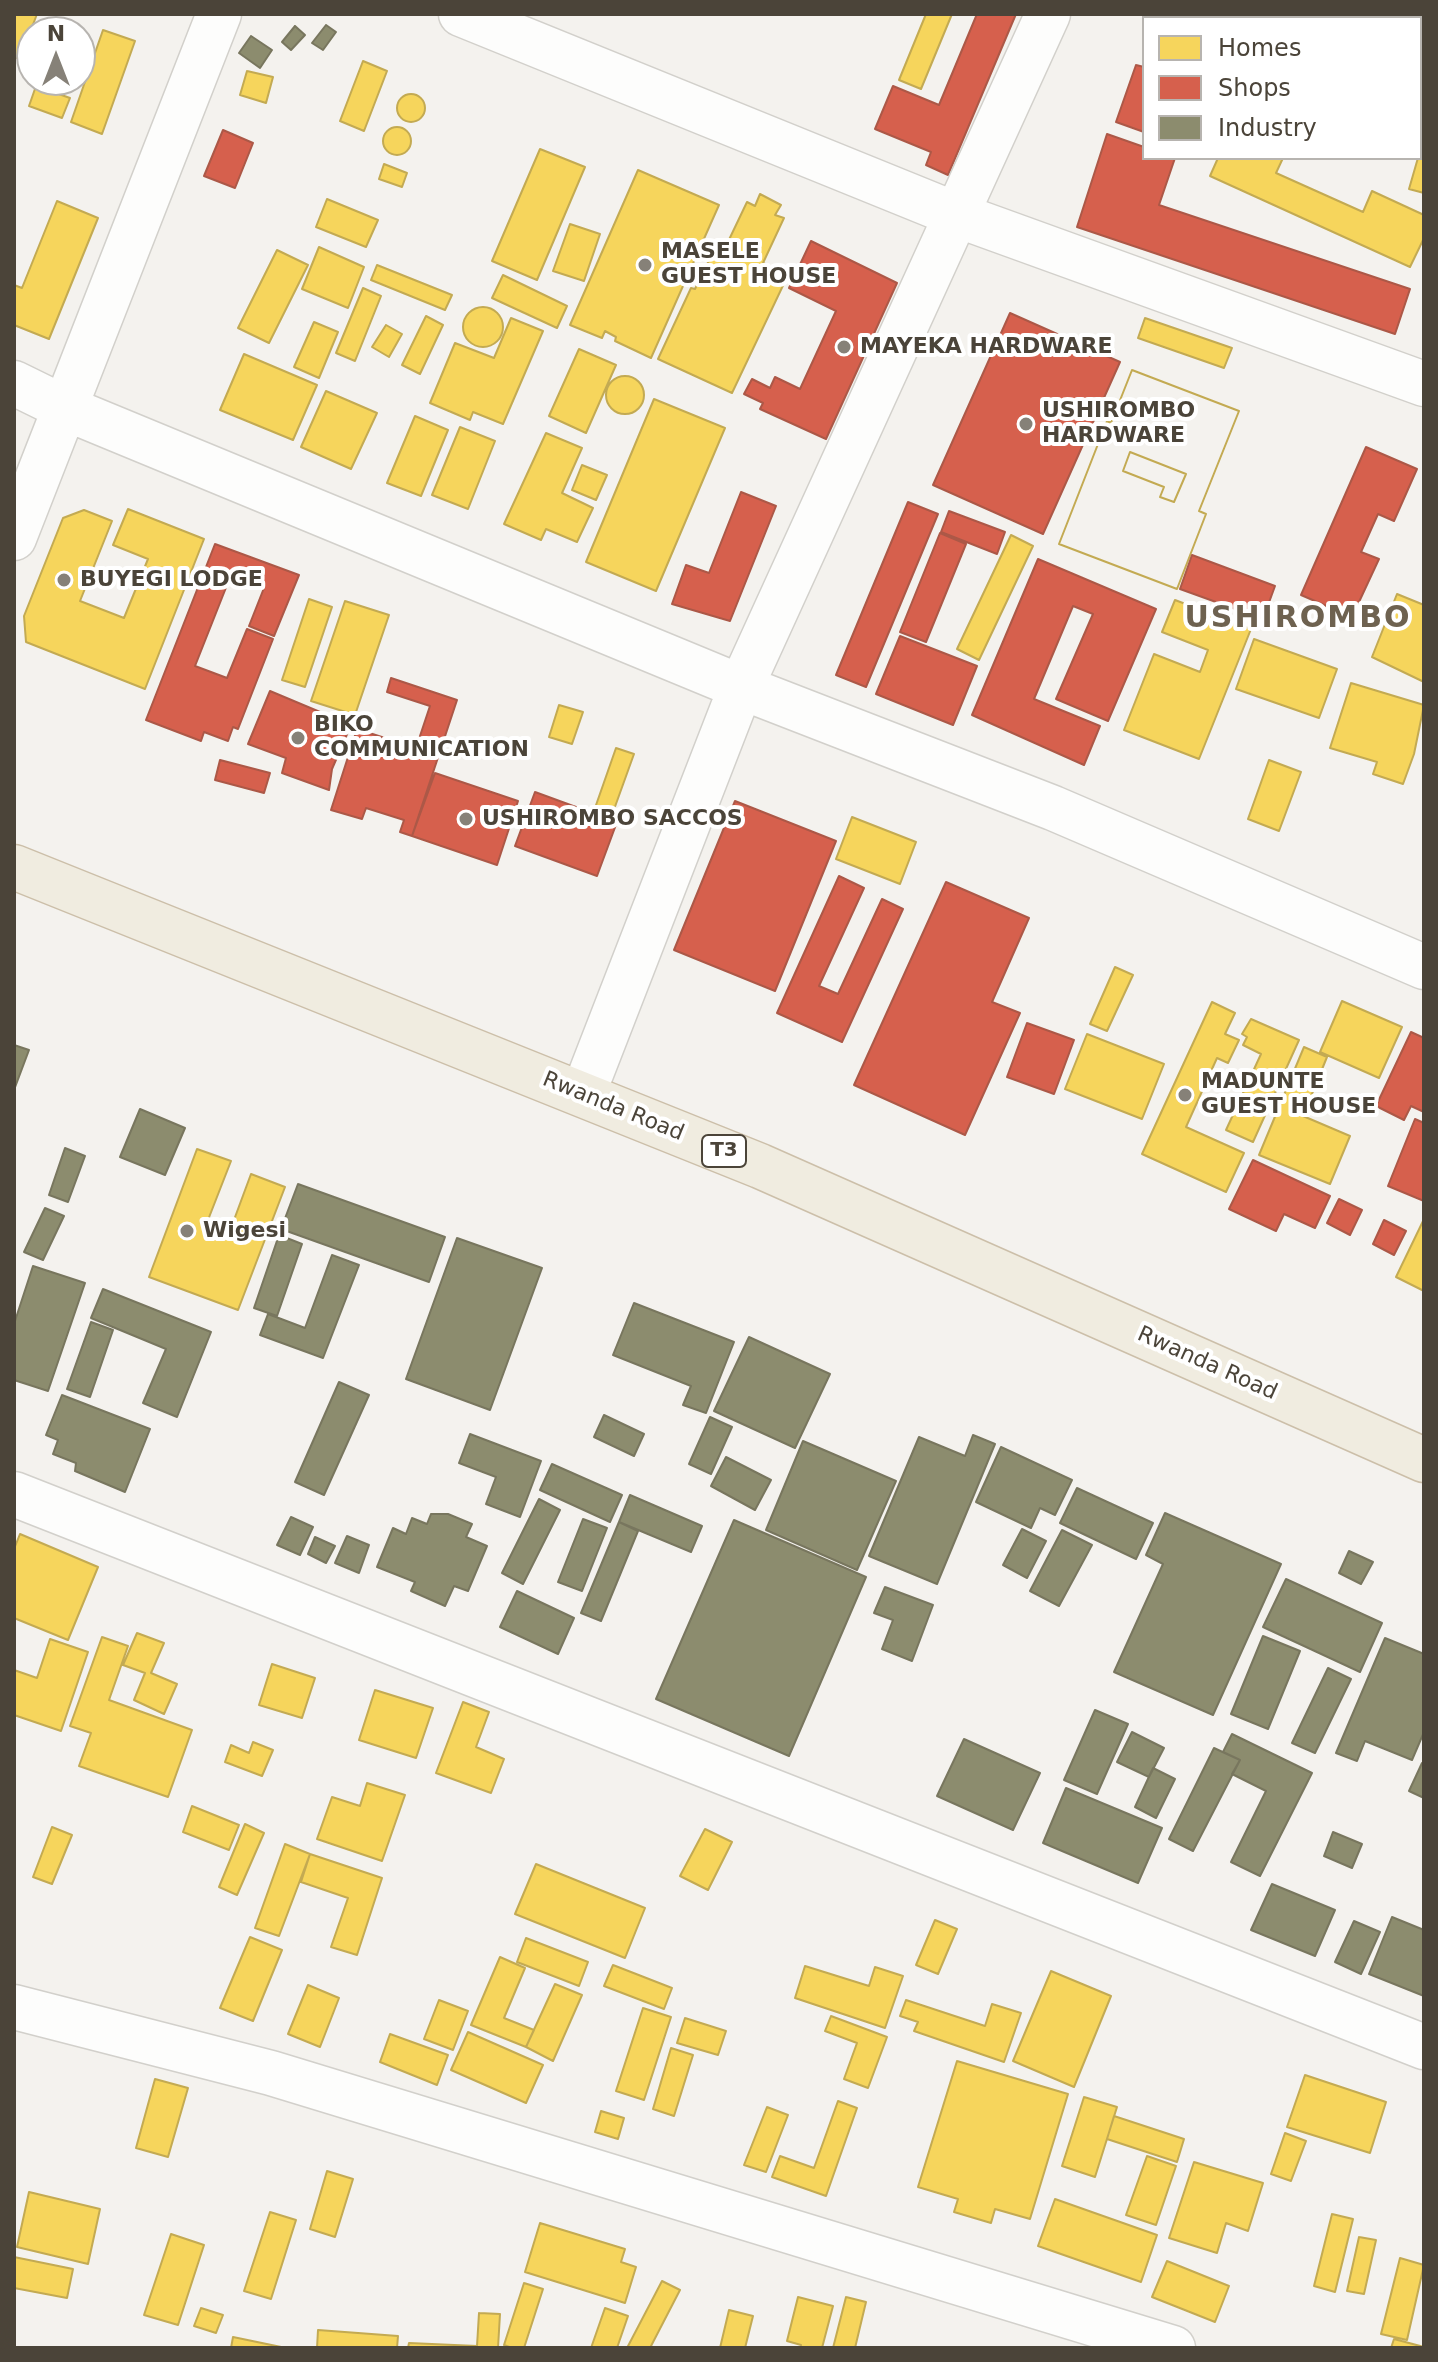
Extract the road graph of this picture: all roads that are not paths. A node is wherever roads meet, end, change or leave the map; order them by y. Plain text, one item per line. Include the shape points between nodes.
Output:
1 (219, 14) edge
2 (461, 14) edge
3 (1048, 14) edge
4 (957, 215) junction
5 (14, 383) edge
6 (1424, 384) edge
7 (65, 408) junction
8 (14, 538) edge
9 (741, 687) junction
10 (14, 867) edge
11 (1424, 967) edge
12 (583, 1094) junction
13 (1424, 1460) edge
14 (14, 1494) edge
15 (14, 2007) edge
16 (1424, 2047) edge
17 (1173, 2348) edge

1 - 7 street
2 - 4 street
3 - 4 street
4 - 6 street
4 - 9 street
5 - 7 street
7 - 8 street
7 - 9 street
9 - 11 street via 1053,808
9 - 12 street
10 - 12 highway, Rwanda Road / T3
12 - 13 highway, Rwanda Road / T3 via 760,1166
14 - 16 street
15 - 17 street via 271,2073

